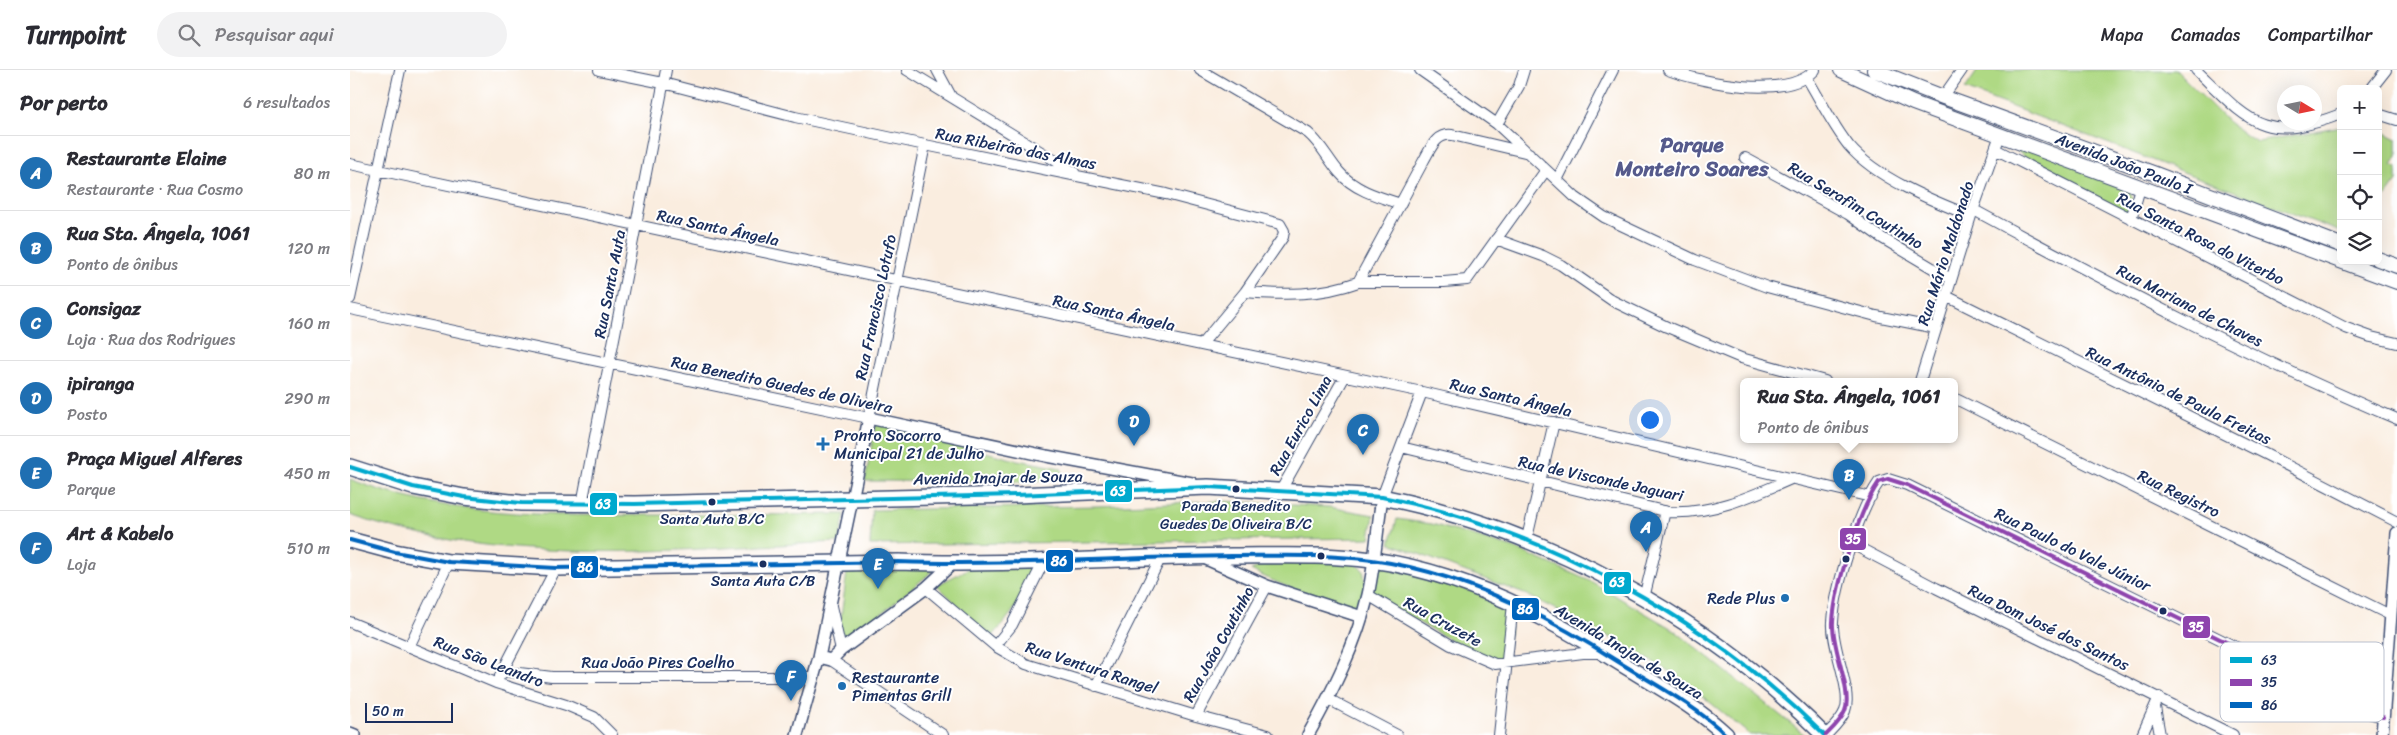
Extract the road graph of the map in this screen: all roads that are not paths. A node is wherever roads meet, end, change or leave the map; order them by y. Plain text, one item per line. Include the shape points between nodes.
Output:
1 (400, 70) edge
2 (600, 70) edge
3 (666, 70) edge
4 (907, 70) edge
5 (937, 70) edge
6 (1200, 70) edge
7 (1420, 70) edge
8 (1524, 70) edge
9 (1613, 70) edge
10 (1668, 70) edge
11 (1815, 70) edge
12 (1841, 70) edge
13 (1874, 70) edge
14 (1962, 70) edge
15 (2196, 70) edge
16 (2386, 70) edge
17 (1807, 78) junction
18 (663, 82) junction
19 (2374, 85) edge
20 (951, 96) junction
21 (1943, 97) junction
22 (2337, 115) edge
23 (2382, 115) edge
24 (2397, 120) edge
25 (1497, 124) junction
26 (2000, 135) junction
27 (2053, 137) junction
28 (924, 145) junction
29 (1995, 149) junction
30 (1529, 154) junction
31 (1745, 158) dead end
32 (350, 164) edge
33 (1546, 170) junction
34 (380, 171) junction
35 (1079, 175) junction
36 (1556, 180) junction
37 (2140, 188) junction
38 (1400, 204) junction
39 (1972, 213) junction
40 (2131, 219) junction
41 (636, 224) junction
42 (1496, 239) junction
43 (2337, 244) edge
44 (2382, 260) edge
45 (2397, 266) edge
46 (1951, 279) junction
47 (897, 281) junction
48 (1358, 282) junction
49 (2397, 282) edge
50 (1245, 292) junction
51 (1946, 296) junction
52 (350, 299) edge
53 (350, 309) edge
54 (1936, 328) junction
55 (2397, 343) edge
56 (1201, 345) junction
57 (609, 364) junction
58 (1345, 376) junction
59 (1815, 378) edge
60 (1921, 378) edge
61 (1422, 392) junction
62 (1958, 400) edge
63 (869, 418) junction
64 (2397, 420) edge
65 (1554, 422) junction
66 (1401, 447) junction
67 (350, 467) edge
68 (1793, 478) junction
69 (1540, 481) junction
70 (1208, 487) junction
71 (1281, 490) junction
72 (1871, 496) junction
73 (1382, 497) junction
74 (854, 498) junction
75 (582, 504) junction
76 (1665, 511) junction
77 (2397, 522) edge
78 (2397, 534) edge
79 (1526, 538) junction
80 (350, 540) edge
81 (1852, 544) junction
82 (1201, 557) junction
83 (1161, 558) junction
84 (1374, 560) junction
85 (1044, 561) junction
86 (449, 562) junction
87 (2396, 562) edge
88 (839, 563) junction
89 (953, 563) junction
90 (556, 568) junction
91 (1267, 586) junction
92 (926, 588) junction
93 (1368, 595) junction
94 (1644, 598) junction
95 (831, 600) junction
96 (1513, 604) junction
97 (2390, 615) junction
98 (1362, 617) junction
99 (350, 622) edge
100 (2226, 642) edge
101 (995, 646) junction
102 (409, 647) junction
103 (841, 650) junction
104 (1605, 653) junction
105 (819, 657) junction
106 (831, 660) junction
107 (1506, 665) junction
108 (503, 671) junction
109 (814, 676) junction
110 (496, 683) junction
111 (1096, 686) junction
112 (1328, 699) junction
113 (2157, 702) junction
114 (2384, 702) edge
115 (1196, 716) junction
116 (2383, 722) edge
117 (350, 733) edge
118 (1719, 733) edge
119 (355, 735) edge
120 (612, 735) edge
121 (797, 735) edge
122 (943, 735) edge
123 (1268, 735) edge
124 (1308, 735) edge
125 (1396, 735) edge
126 (1499, 735) edge
127 (1825, 735) edge
128 (2142, 735) edge
129 (2160, 735) edge
130 (2233, 735) edge
131 (2382, 735) edge

1 - 34 street
2 - 18 street, Rua Ribeirão das Almas
3 - 18 street, Rua Santa Auta
4 - 20 street
5 - 20 street
6 - 38 street via 1308,133 1318,141 1346,180
7 - 25 street
8 - 25 street via 1519,86
9 - 36 street
10 - 17 street via 1738,85 1791,84
11 - 17 street
12 - 26 main road, Avenida João Paulo I via 1913,103
13 - 21 main road, Avenida João Paulo I
14 - 21 street
15 - 22 street via 2237,109 2260,125 2277,128 2309,125
16 - 19 street
17 - 39 street, Rua Mariana de Chaves via 1850,148 1870,165 1920,193
18 - 28 street, Rua Ribeirão das Almas via 795,117
18 - 41 street, Rua Santa Auta
20 - 35 street
21 - 27 main road, Avenida João Paulo I
23 - 24 street
25 - 30 street
26 - 27 main road via 2007,130 2036,139
26 - 29 street, Rua Mário Maldonado
26 - 37 main road, Avenida João Paulo I
27 - 43 main road, Avenida João Paulo I
28 - 35 street, Rua Ribeirão das Almas
28 - 47 street, Rua Francisco Lotufo
29 - 39 street, Rua Mário Maldonado
29 - 40 street, Rua Santa Rosa do Viterbo
30 - 33 street
30 - 38 street via 1452,135 1441,136
31 - 46 street, Rua Serafim Coutinho via 1848,214
32 - 34 street, Rua Santa Ângela
33 - 36 street
33 - 42 street
34 - 41 street, Rua Santa Ângela
34 - 52 street
35 - 50 street, Rua Ribeirão das Almas via 1280,224 1283,237
36 - 54 street via 1588,208 1604,217 1704,263 1767,287 1826,304
37 - 40 street
37 - 49 main road, Avenida João Paulo I
38 - 48 street
39 - 46 street, Rua Mário Maldonado
39 - 64 street, Rua Mariana de Chaves via 2336,394
40 - 55 street, Rua Santa Rosa do Viterbo via 2346,328 2371,338
41 - 47 street, Rua Santa Ângela
41 - 57 street, Rua Santa Auta
42 - 48 street via 1467,280
42 - 59 street via 1549,259 1613,301 1667,327 1741,358
44 - 45 main road
46 - 51 street, Rua Mário Maldonado
47 - 56 street, Rua Santa Ângela
47 - 63 street, Rua Francisco Lotufo
48 - 50 street via 1318,294
50 - 56 street, Rua Ribeirão das Almas
51 - 54 street, Rua Mário Maldonado
51 - 77 street, Rua Antônio de Paula Freitas
53 - 57 street, Rua Benedito Guedes de Oliveira
54 - 60 street, Rua Mário Maldonado
56 - 58 street, Rua Santa Ângela
57 - 63 street, Rua Benedito Guedes de Oliveira
57 - 75 street, Rua Santa Auta
58 - 61 street, Rua Santa Ângela
58 - 71 street, Rua Eurico Lima
61 - 65 street, Rua Santa Ângela
61 - 66 street
62 - 97 street, Rua Registro
63 - 70 street, Rua Benedito Guedes de Oliveira
63 - 74 street, Rua Francisco Lotufo
65 - 68 street, Rua Santa Ângela
65 - 69 street
66 - 69 street, Rua de Visconde Jaguari
66 - 73 street
67 - 75 main road, Avenida Inajar de Souza via 414,488 464,497 521,503
68 - 72 street, Rua Santa Ângela
68 - 76 street, Rua de Visconde Jaguari via 1755,495 1699,512
69 - 76 street, Rua de Visconde Jaguari
69 - 79 street
70 - 71 main road, Avenida Inajar de Souza
70 - 74 main road, Avenida Inajar de Souza
71 - 73 main road, Avenida Inajar de Souza
72 - 81 street
72 - 100 street, Rua Paulo do Vale Júnior via 1882,480 1907,485
73 - 79 main road, Avenida Inajar de Souza
73 - 84 street
74 - 75 main road, Avenida Inajar de Souza
74 - 88 street, Rua Francisco Lotufo
76 - 94 street
78 - 87 street
79 - 94 main road, Avenida Inajar de Souza
80 - 86 main road, Avenida Inajar de Souza
81 - 113 street, Rua Dom José dos Santos
81 - 127 street via 1832,624 1846,705 1838,723
82 - 83 main road, Avenida Inajar de Souza
82 - 84 main road, Avenida Inajar de Souza
82 - 91 street
83 - 85 main road, Avenida Inajar de Souza
83 - 111 street
84 - 93 street
84 - 96 main road, Avenida Inajar de Souza via 1454,579
85 - 89 main road, Avenida Inajar de Souza
85 - 101 street via 1012,625
86 - 90 main road, Avenida Inajar de Souza
86 - 102 street
87 - 97 street
88 - 89 main road, Avenida Inajar de Souza
88 - 90 main road, Avenida Inajar de Souza
88 - 95 street, Rua Francisco Lotufo
89 - 92 street
90 - 108 street
91 - 98 street
91 - 115 street, Rua João Coutinho
92 - 101 street, Rua Ventura Rangel
92 - 103 street
93 - 98 street
93 - 107 street, Rua Cruzete via 1450,645 1495,664
94 - 127 main road, Avenida Inajar de Souza via 1735,656
95 - 103 street
95 - 105 street, Rua Francisco Lotufo
96 - 104 main road, Avenida Inajar de Souza
96 - 107 street
97 - 114 street
98 - 112 street
99 - 102 street, Rua São Leandro
101 - 111 street, Rua Ventura Rangel via 1026,664
102 - 110 street, Rua São Leandro
103 - 106 street
104 - 107 street via 1583,653
104 - 118 main road, Avenida Inajar de Souza via 1688,705
105 - 106 street
105 - 109 street, Rua Francisco Lotufo
106 - 122 street
107 - 126 street
108 - 109 street, Rua João Pires Coelho via 552,676
108 - 110 street
109 - 121 street, Rua Francisco Lotufo
110 - 120 street, Rua São Leandro via 594,717
111 - 115 street, Rua Ventura Rangel
112 - 124 street
112 - 125 street
113 - 128 street
113 - 129 street
113 - 130 street, Rua Dom José dos Santos
115 - 123 street, Rua Ventura Rangel
116 - 131 street
117 - 119 street

